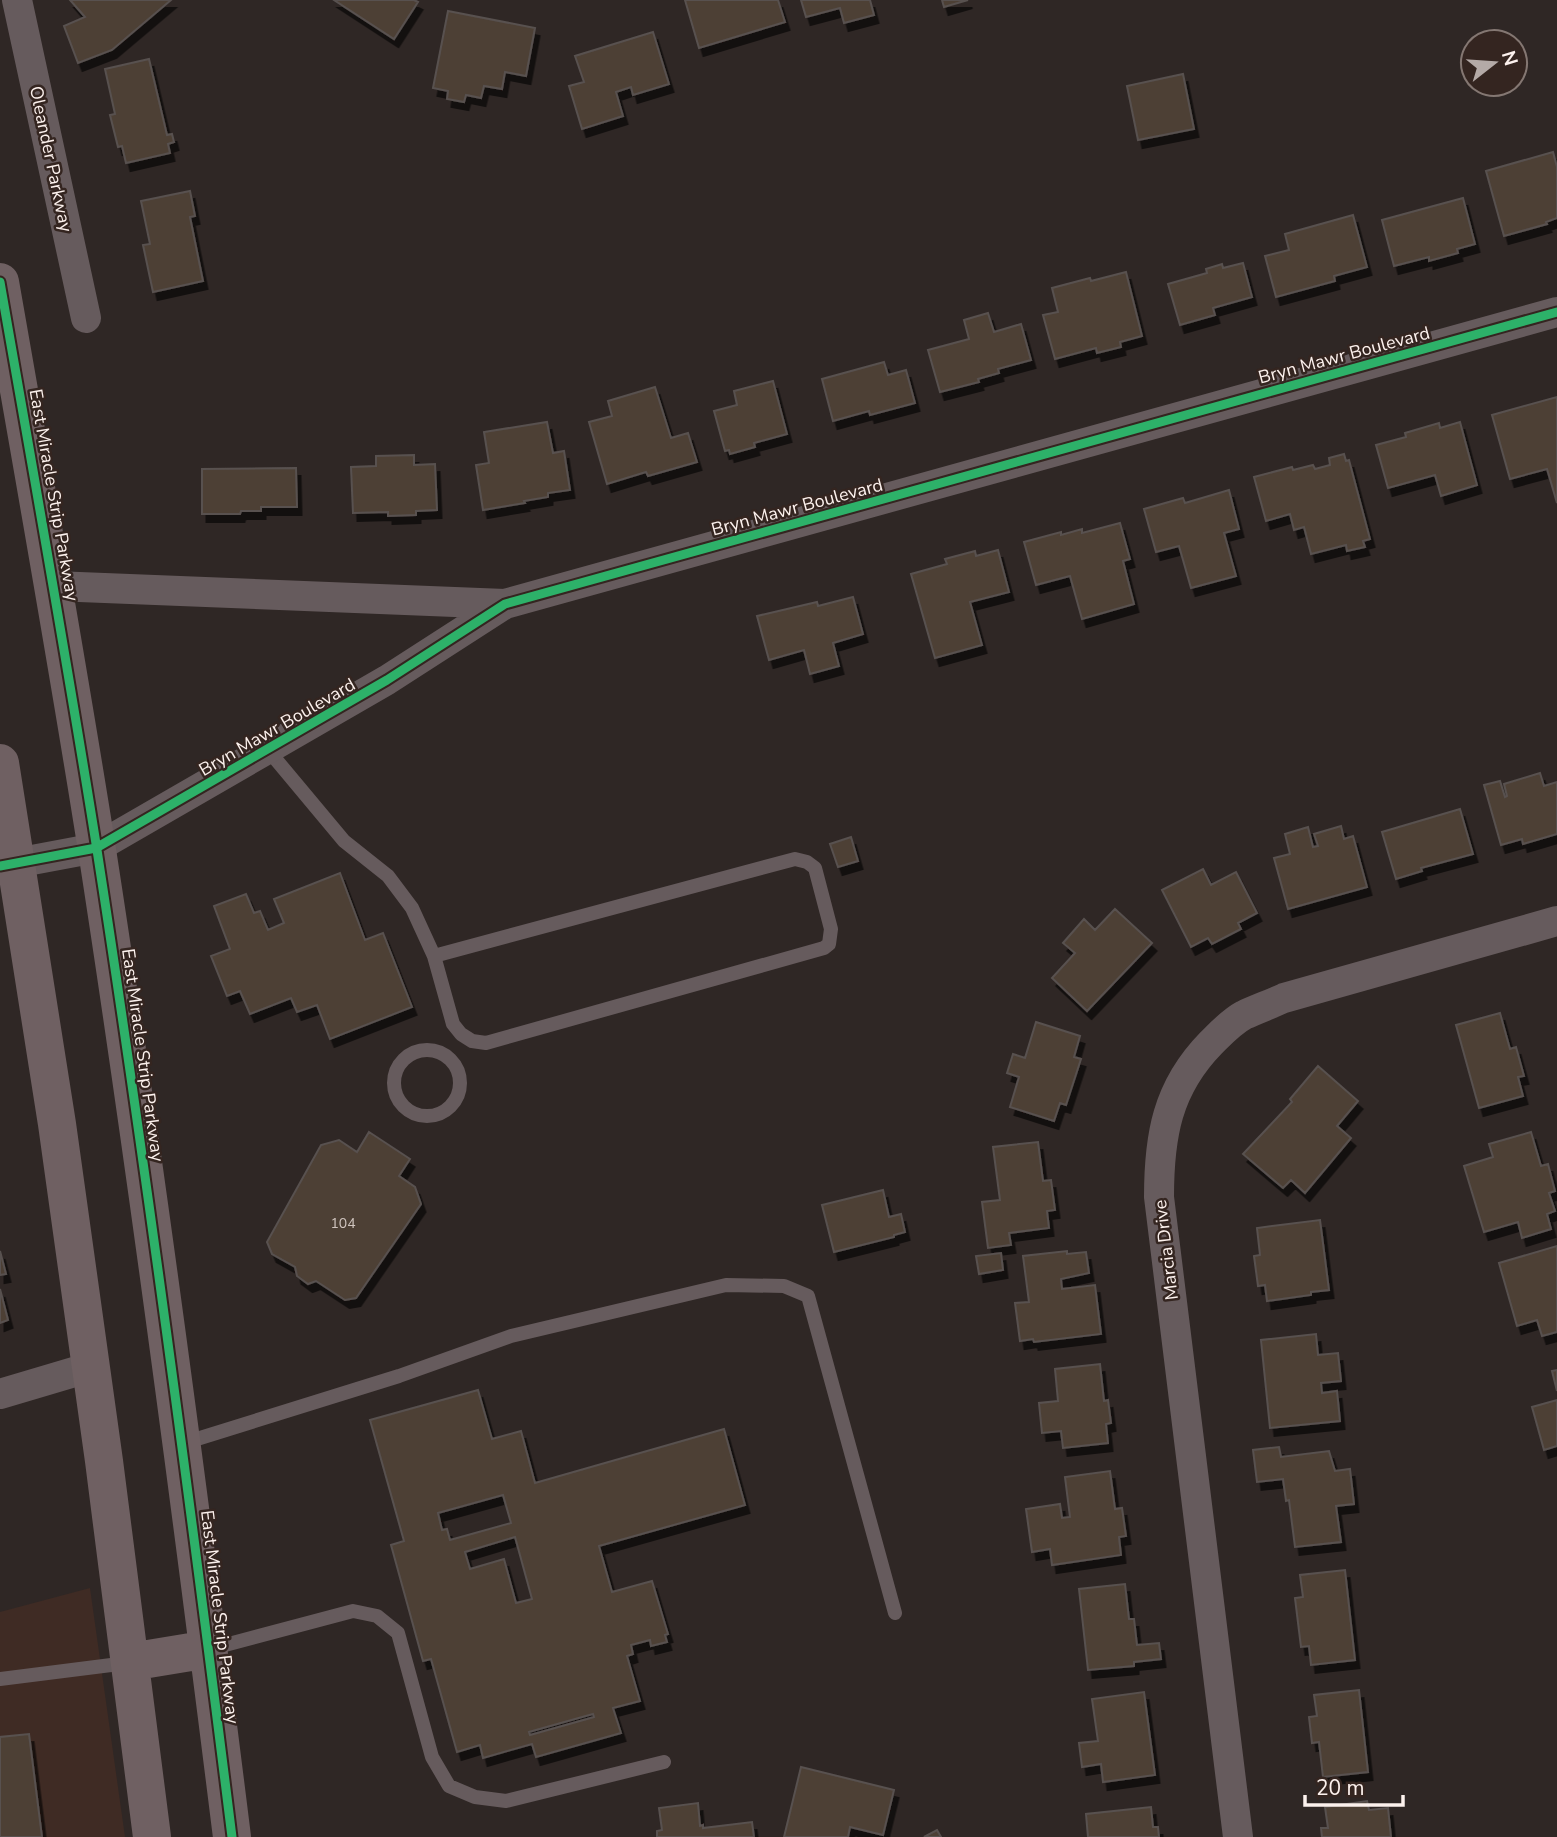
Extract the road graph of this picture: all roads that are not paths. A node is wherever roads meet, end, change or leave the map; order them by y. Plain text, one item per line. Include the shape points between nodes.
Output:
1 (17, 0) edge
2 (0, 282) edge
3 (1557, 312) edge
4 (86, 318) dead end
5 (54, 586) junction
6 (505, 604) junction
7 (268, 750) junction
8 (0, 763) edge
9 (96, 848) junction
10 (8, 865) edge
11 (1557, 921) edge
12 (434, 956) junction
13 (461, 1034) junction
14 (444, 1055) junction
15 (91, 1367) junction
16 (0, 1394) edge
17 (183, 1444) junction
18 (895, 1613) dead end
19 (209, 1649) junction
20 (130, 1662) junction
21 (0, 1679) edge
22 (664, 1762) dead end
23 (152, 1837) edge
24 (232, 1837) edge
25 (1238, 1837) edge

1 - 4 street, Oleander Parkway
2 - 5 highway, East Miracle Strip Parkway
3 - 6 street, Bryn Mawr Boulevard
5 - 6 street, Bryn Mawr Boulevard
5 - 9 highway, East Miracle Strip Parkway
6 - 7 street, Bryn Mawr Boulevard
7 - 9 street, Bryn Mawr Boulevard
7 - 12 lane via 344,841 388,876 412,908
8 - 10 highway
9 - 10 street, Bryn Mawr Boulevard
9 - 17 highway, East Miracle Strip Parkway
10 - 15 highway via 57,1124
11 - 25 street, Marcia Drive via 1284,998 1243,1016 1199,1056 1178,1087 1165,1122 1159,1197
12 - 13 lane via 453,1024
12 - 13 lane via 795,859 815,868 831,929 824,948 486,1043
13 - 14 lane
14 - 14 lane via 421,1050 402,1061 396,1071 396,1094 410,1112 432,1116 452,1105 458,1095 458,1072
15 - 16 street
15 - 20 highway
17 - 18 lane via 511,1336 726,1285 784,1286 808,1296
17 - 19 highway, East Miracle Strip Parkway
19 - 20 highway
19 - 22 lane via 353,1611 377,1616 398,1633 432,1757 449,1786 475,1797 506,1801
19 - 24 highway, East Miracle Strip Parkway
20 - 21 lane
20 - 23 highway

